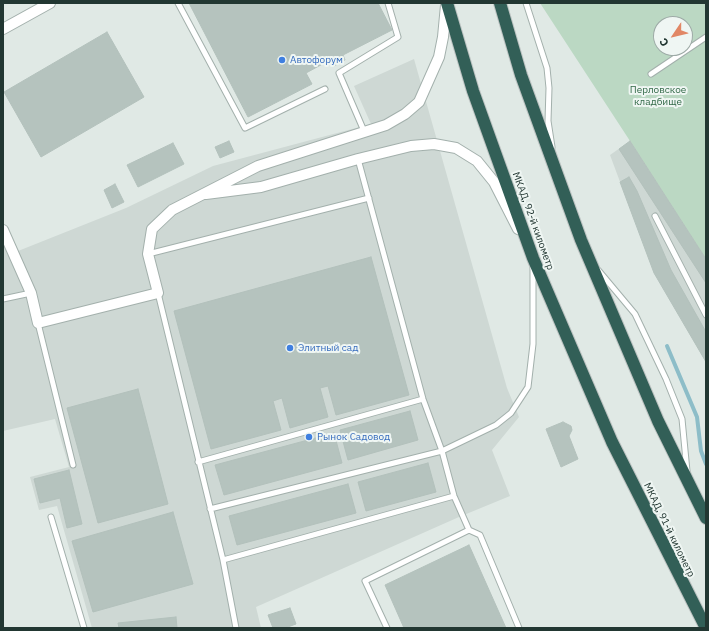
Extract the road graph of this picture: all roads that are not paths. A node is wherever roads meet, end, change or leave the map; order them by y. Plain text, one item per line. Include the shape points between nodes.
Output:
1 (50, 3) edge
2 (178, 3) edge
3 (388, 3) edge
4 (447, 3) edge
5 (500, 3) edge
6 (526, 3) edge
7 (3, 29) edge
8 (706, 37) edge
9 (651, 74) dead end
10 (325, 89) dead end
11 (364, 131) junction
12 (358, 159) junction
13 (557, 174) junction
14 (198, 196) junction
15 (368, 198) junction
16 (655, 216) dead end
17 (3, 230) edge
18 (148, 254) junction
19 (533, 258) junction
20 (589, 260) junction
21 (31, 293) junction
22 (158, 293) junction
23 (3, 299) edge
24 (706, 315) edge
25 (38, 323) junction
26 (423, 399) junction
27 (612, 442) joint
28 (442, 451) junction
29 (198, 462) junction
30 (73, 465) dead end
31 (688, 480) junction
32 (454, 496) junction
33 (703, 505) edge
34 (210, 509) junction
35 (51, 517) dead end
36 (706, 518) edge
37 (469, 530) junction
38 (223, 560) junction
39 (84, 628) edge
40 (236, 628) edge
41 (387, 628) edge
42 (519, 628) edge
43 (706, 628) edge

1 - 7 street
2 - 10 lane via 245,128
3 - 11 lane via 398,37 339,73
4 - 11 street via 439,57 419,102 392,121
4 - 19 highway, МКАД, 92-й километр via 473,91
5 - 13 highway via 521,75
6 - 13 lane via 547,68 548,121
8 - 9 lane
11 - 14 street via 258,166
12 - 14 street via 261,187
12 - 15 lane
12 - 19 street via 411,146 434,144 456,148 477,161 494,182
13 - 20 highway
14 - 18 street via 172,210 152,229
15 - 18 lane
15 - 26 lane
16 - 24 lane
17 - 21 street
18 - 22 street
19 - 27 highway, МКАД, 92-й километр
19 - 28 lane via 533,344 528,387 511,413 501,421
20 - 31 highway via 658,421
20 - 31 lane via 635,314 666,378 682,419
21 - 23 lane
21 - 25 street
22 - 25 street
22 - 29 lane
25 - 30 lane
26 - 28 lane
26 - 29 lane
27 - 43 highway, МКАД, 91-й километр
28 - 32 lane
28 - 34 lane
29 - 34 lane
31 - 33 highway
32 - 37 lane
32 - 38 lane
33 - 36 highway
34 - 38 lane
35 - 39 lane
37 - 41 lane via 365,581
37 - 42 lane via 480,535
38 - 40 lane

